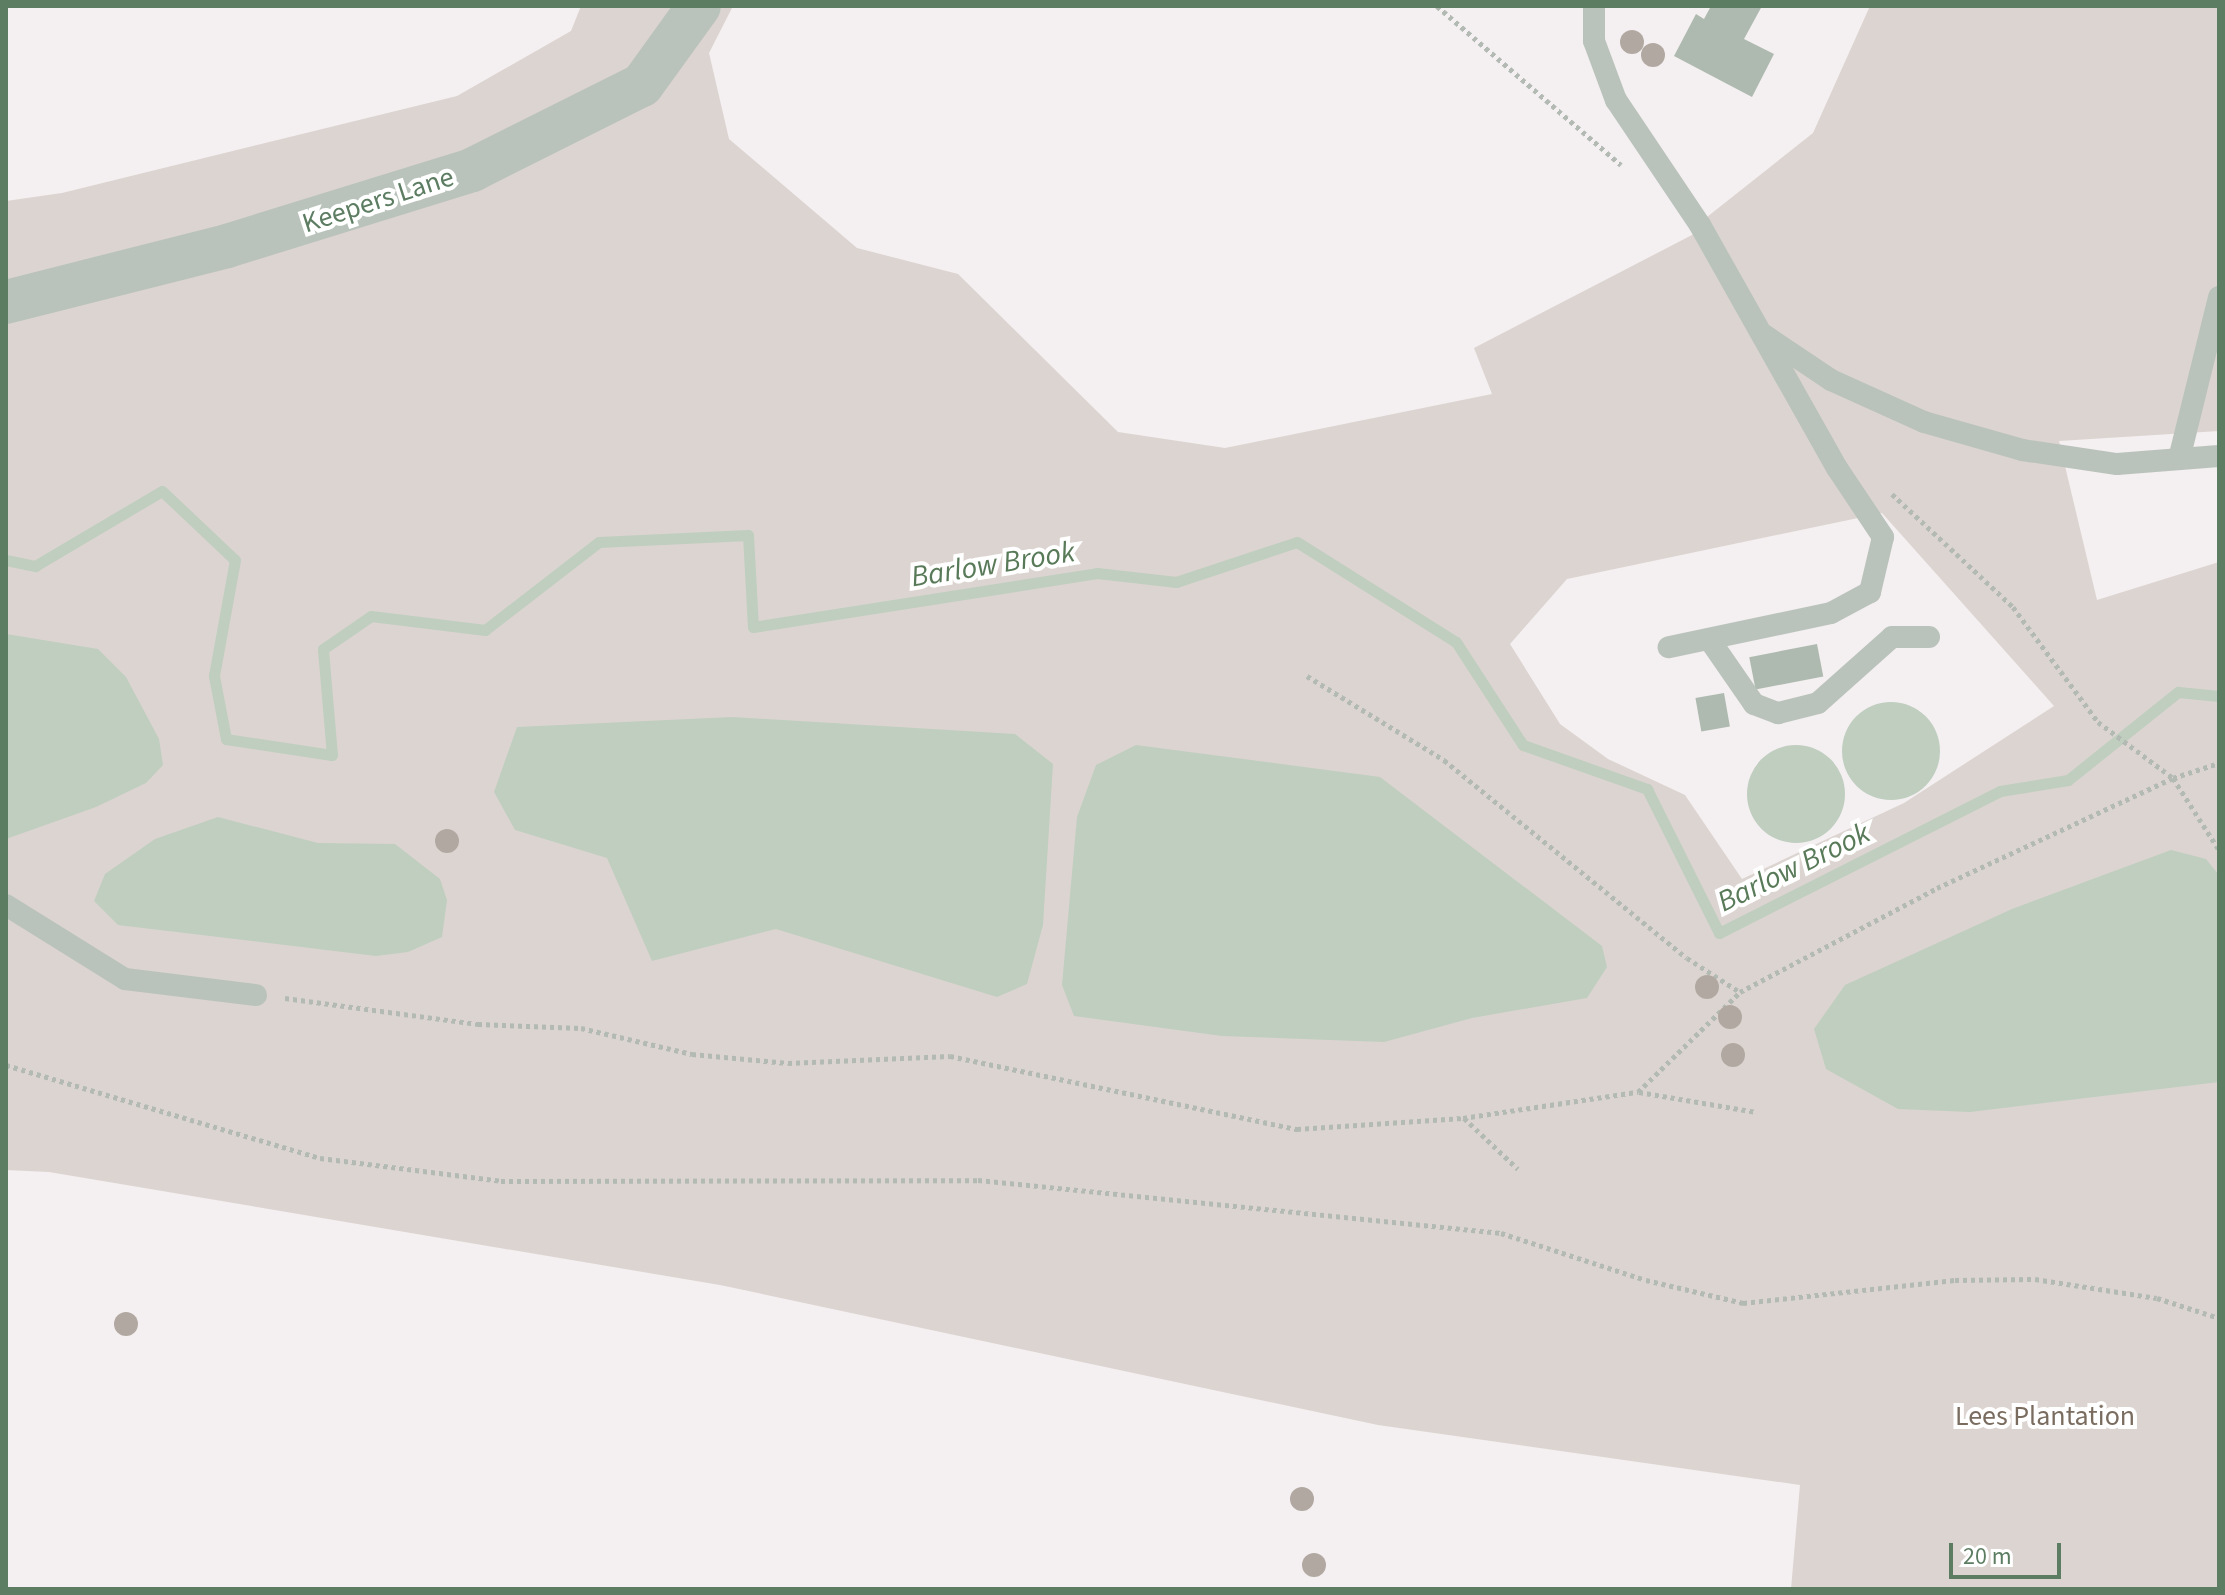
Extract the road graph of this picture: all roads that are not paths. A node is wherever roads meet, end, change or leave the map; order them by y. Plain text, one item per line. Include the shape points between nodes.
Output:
1 (699, 6) edge
2 (1594, 6) edge
3 (2219, 297) edge
4 (6, 302) edge
5 (1759, 332) junction
6 (2219, 456) edge
7 (2179, 459) junction
8 (1929, 637) dead end
9 (1709, 639) junction
10 (1669, 647) dead end
11 (6, 905) edge
12 (256, 995) road end

1 - 4 street, Keepers Lane via 642,85 472,170 227,246
2 - 5 lane via 1594,41 1616,100 1700,225
3 - 7 lane
5 - 7 lane via 1831,380 1924,422 2022,450 2117,464
5 - 9 lane via 1883,537 1870,592 1831,613
6 - 7 lane
8 - 9 lane via 1892,637 1818,703 1778,713 1754,704
9 - 10 lane
11 - 12 lane via 125,979

